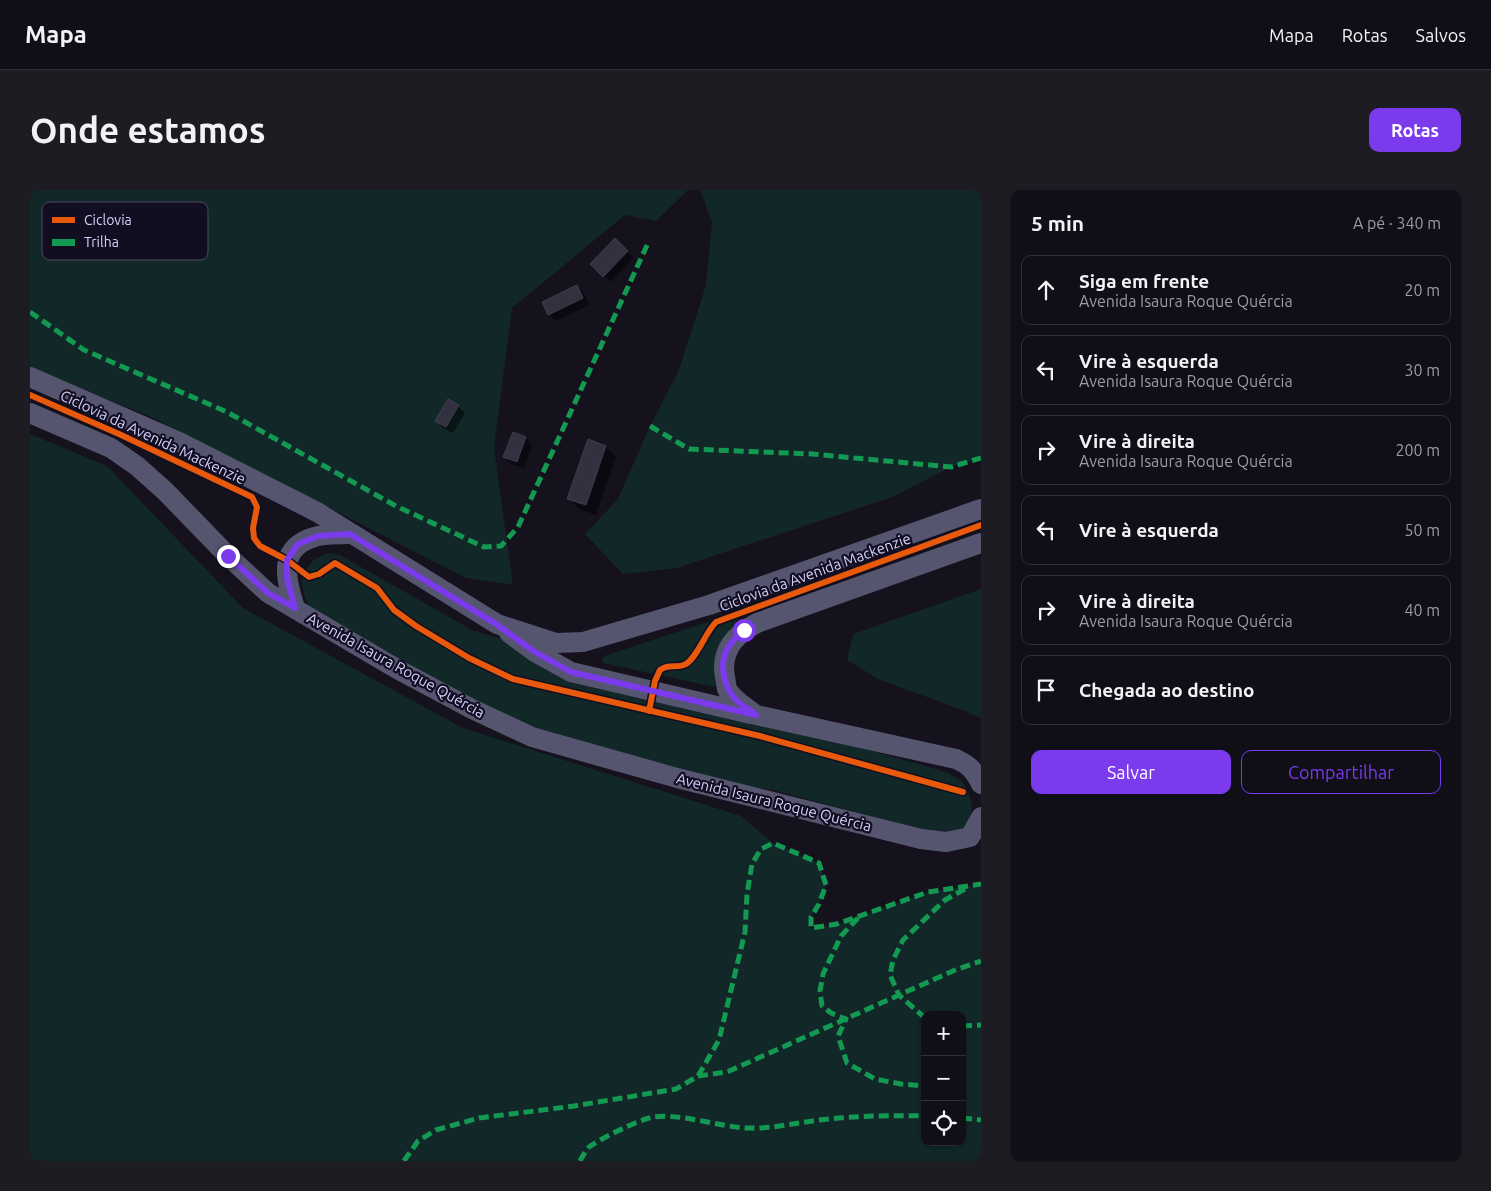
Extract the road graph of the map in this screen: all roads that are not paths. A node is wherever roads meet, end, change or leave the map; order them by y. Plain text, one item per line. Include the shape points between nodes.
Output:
1 (30, 377) edge
2 (30, 413) edge
3 (981, 508) edge
4 (350, 534) junction
5 (981, 543) edge
6 (295, 608) junction
7 (496, 624) junction
8 (756, 715) junction
9 (981, 784) edge
10 (981, 817) edge

1 - 4 main road via 179,442 317,512
2 - 6 main road, Avenida Isaura Roque Quércia via 111,448 137,466 268,593
3 - 7 main road via 709,605 583,642 556,643
4 - 6 main road via 318,536 298,544 287,560 287,578
4 - 7 main road
5 - 8 main road via 744,630 733,639 725,654 723,670 727,688 737,701
6 - 10 main road, Avenida Isaura Roque Quércia via 396,669 532,737 677,778 921,839 946,842 970,837
7 - 8 main road via 535,652 571,672
8 - 9 main road via 956,759 968,765

